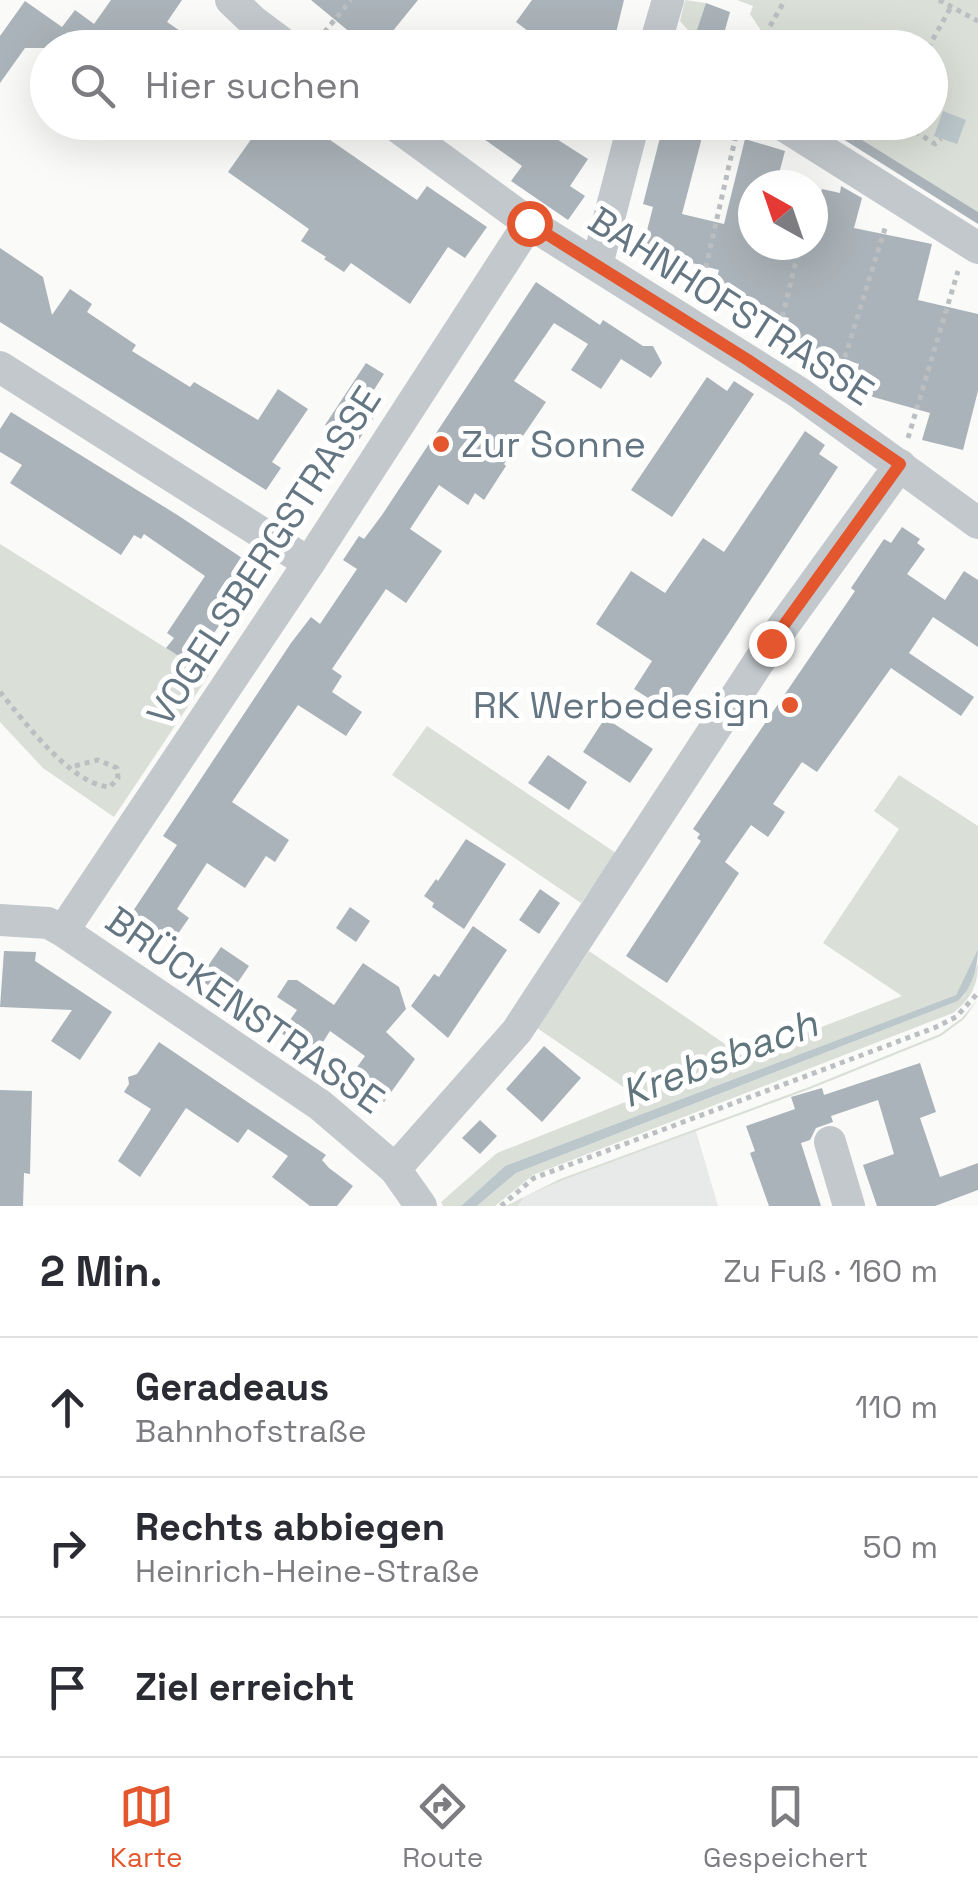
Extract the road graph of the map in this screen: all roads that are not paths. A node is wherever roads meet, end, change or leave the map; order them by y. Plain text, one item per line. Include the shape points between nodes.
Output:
1 (232, 0) edge
2 (668, 0) edge
3 (268, 30) edge
4 (660, 30) edge
5 (416, 140) edge
6 (629, 140) edge
7 (806, 140) edge
8 (529, 223) junction
9 (973, 244) edge
10 (596, 265) junction
11 (0, 367) edge
12 (900, 464) junction
13 (978, 523) edge
14 (309, 562) junction
15 (0, 920) edge
16 (62, 932) junction
17 (830, 1142) dead end
18 (395, 1169) junction
19 (421, 1206) edge
20 (849, 1206) edge

1 - 3 street
2 - 4 street
5 - 8 street, BAHNHOFSTRASSE
6 - 10 street
7 - 9 street
8 - 10 street, BAHNHOFSTRASSE
8 - 14 street, VOGELSBERGSTRASSE
10 - 12 street, BAHNHOFSTRASSE
11 - 14 street
12 - 13 street, BAHNHOFSTRASSE
12 - 18 street via 771,643 517,1032
14 - 16 street, VOGELSBERGSTRASSE
15 - 16 street, BRÜCKENSTRASSE via 48,923
16 - 18 street, BRÜCKENSTRASSE via 320,1106
17 - 20 street
18 - 19 street, BRÜCKENSTRASSE

